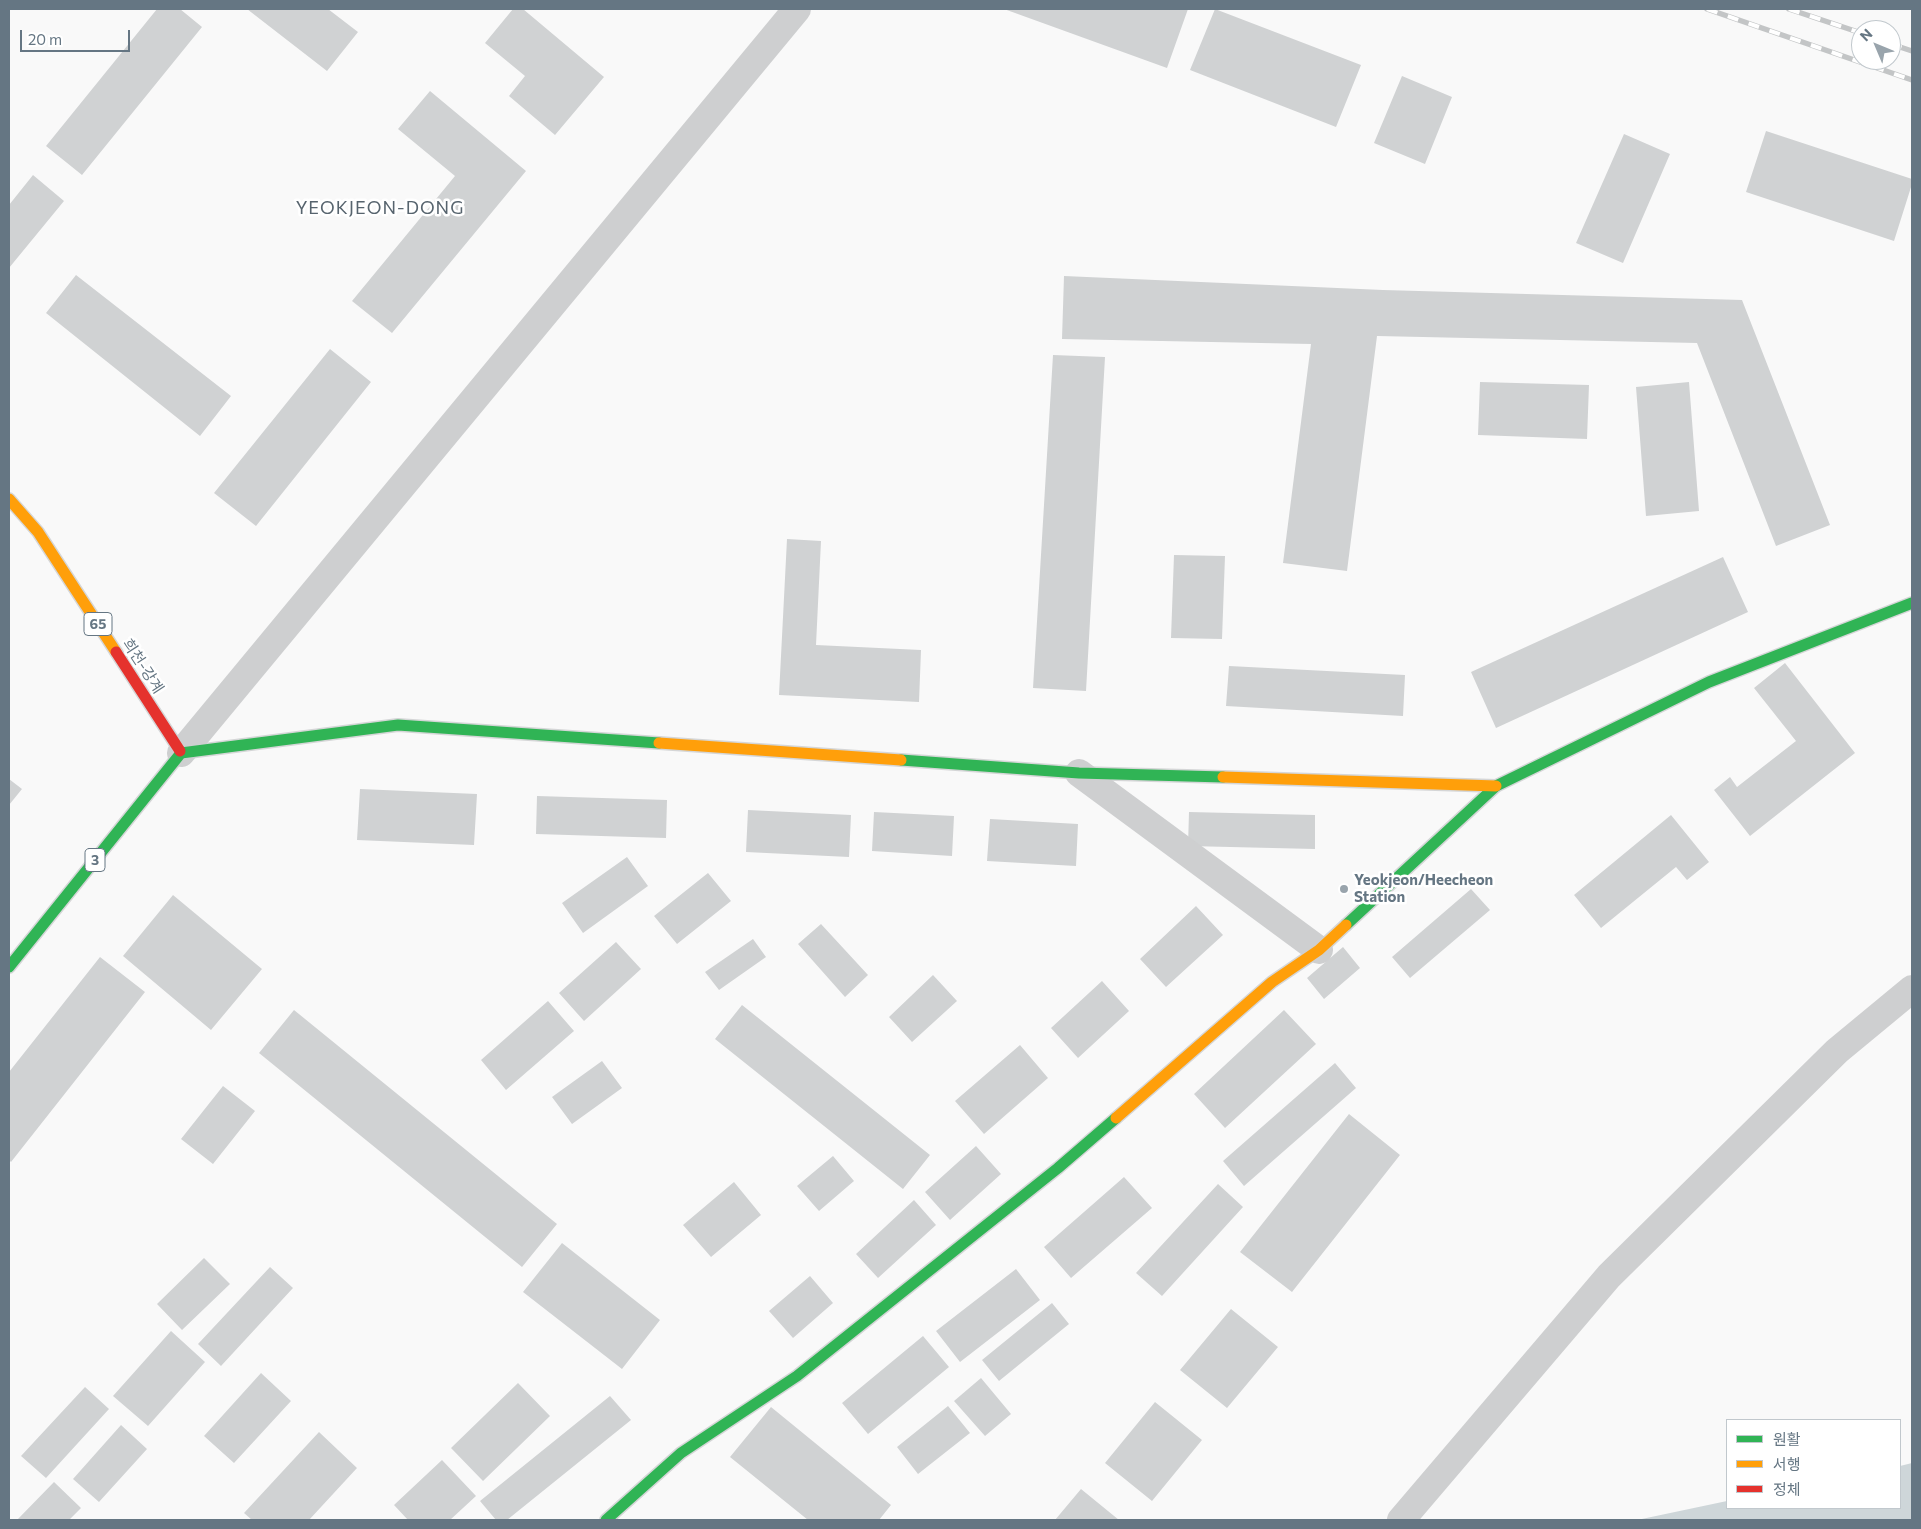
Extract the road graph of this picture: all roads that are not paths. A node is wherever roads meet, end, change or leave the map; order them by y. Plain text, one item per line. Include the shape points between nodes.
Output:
1 (797, 9) edge
2 (9, 499) edge
3 (1912, 603) edge
4 (181, 753) junction
5 (1079, 773) junction
6 (1496, 786) junction
7 (1319, 950) junction
8 (9, 967) edge
9 (1912, 989) edge
10 (606, 1520) edge
11 (1401, 1520) edge

1 - 4 street
2 - 4 street, 희천-강계 / 65 via 38,532
3 - 6 street via 1709,682
4 - 5 street via 398,725
4 - 8 street, 3
5 - 6 street
5 - 7 street
6 - 7 street
7 - 10 street via 1272,982 1042,1180 797,1376 681,1453
9 - 11 street via 1837,1051 1609,1276

